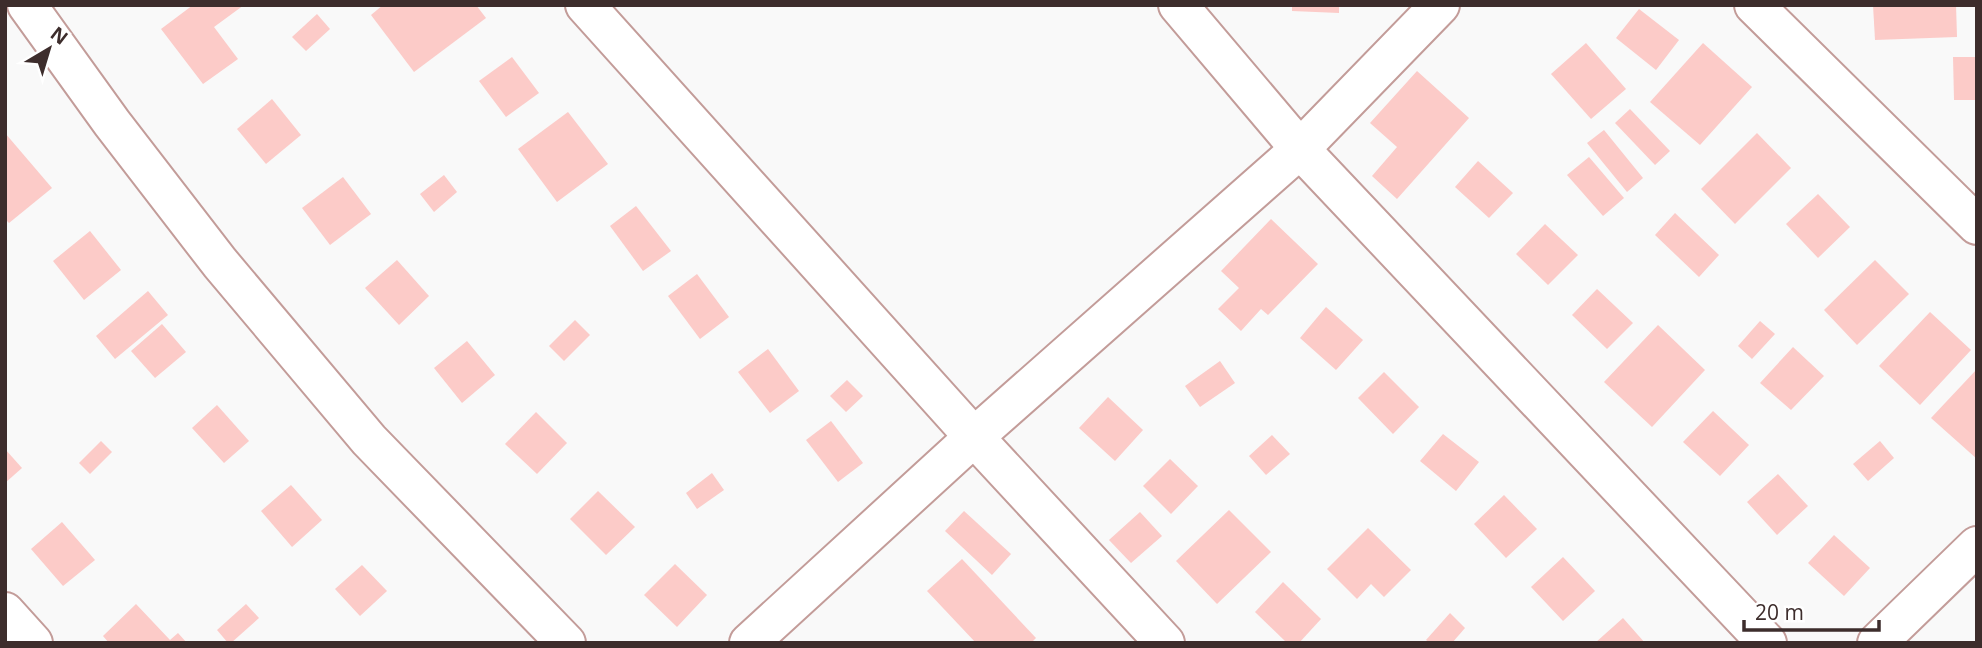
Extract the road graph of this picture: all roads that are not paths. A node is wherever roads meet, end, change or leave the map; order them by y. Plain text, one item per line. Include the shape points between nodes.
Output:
1 (27, 5) edge
2 (585, 5) edge
3 (1178, 5) edge
4 (1440, 5) edge
5 (1754, 5) edge
6 (1300, 149) junction
7 (1977, 225) edge
8 (974, 437) junction
9 (1977, 546) edge
10 (5, 612) edge
11 (33, 643) edge
12 (566, 643) edge
13 (749, 643) edge
14 (1165, 643) edge
15 (1767, 643) edge
16 (1877, 643) edge

1 - 12 street via 220,263 360,430
2 - 8 street
3 - 6 street
4 - 6 street
5 - 7 street
6 - 8 street
6 - 15 street
8 - 13 street
8 - 14 street
9 - 16 street
10 - 11 street

